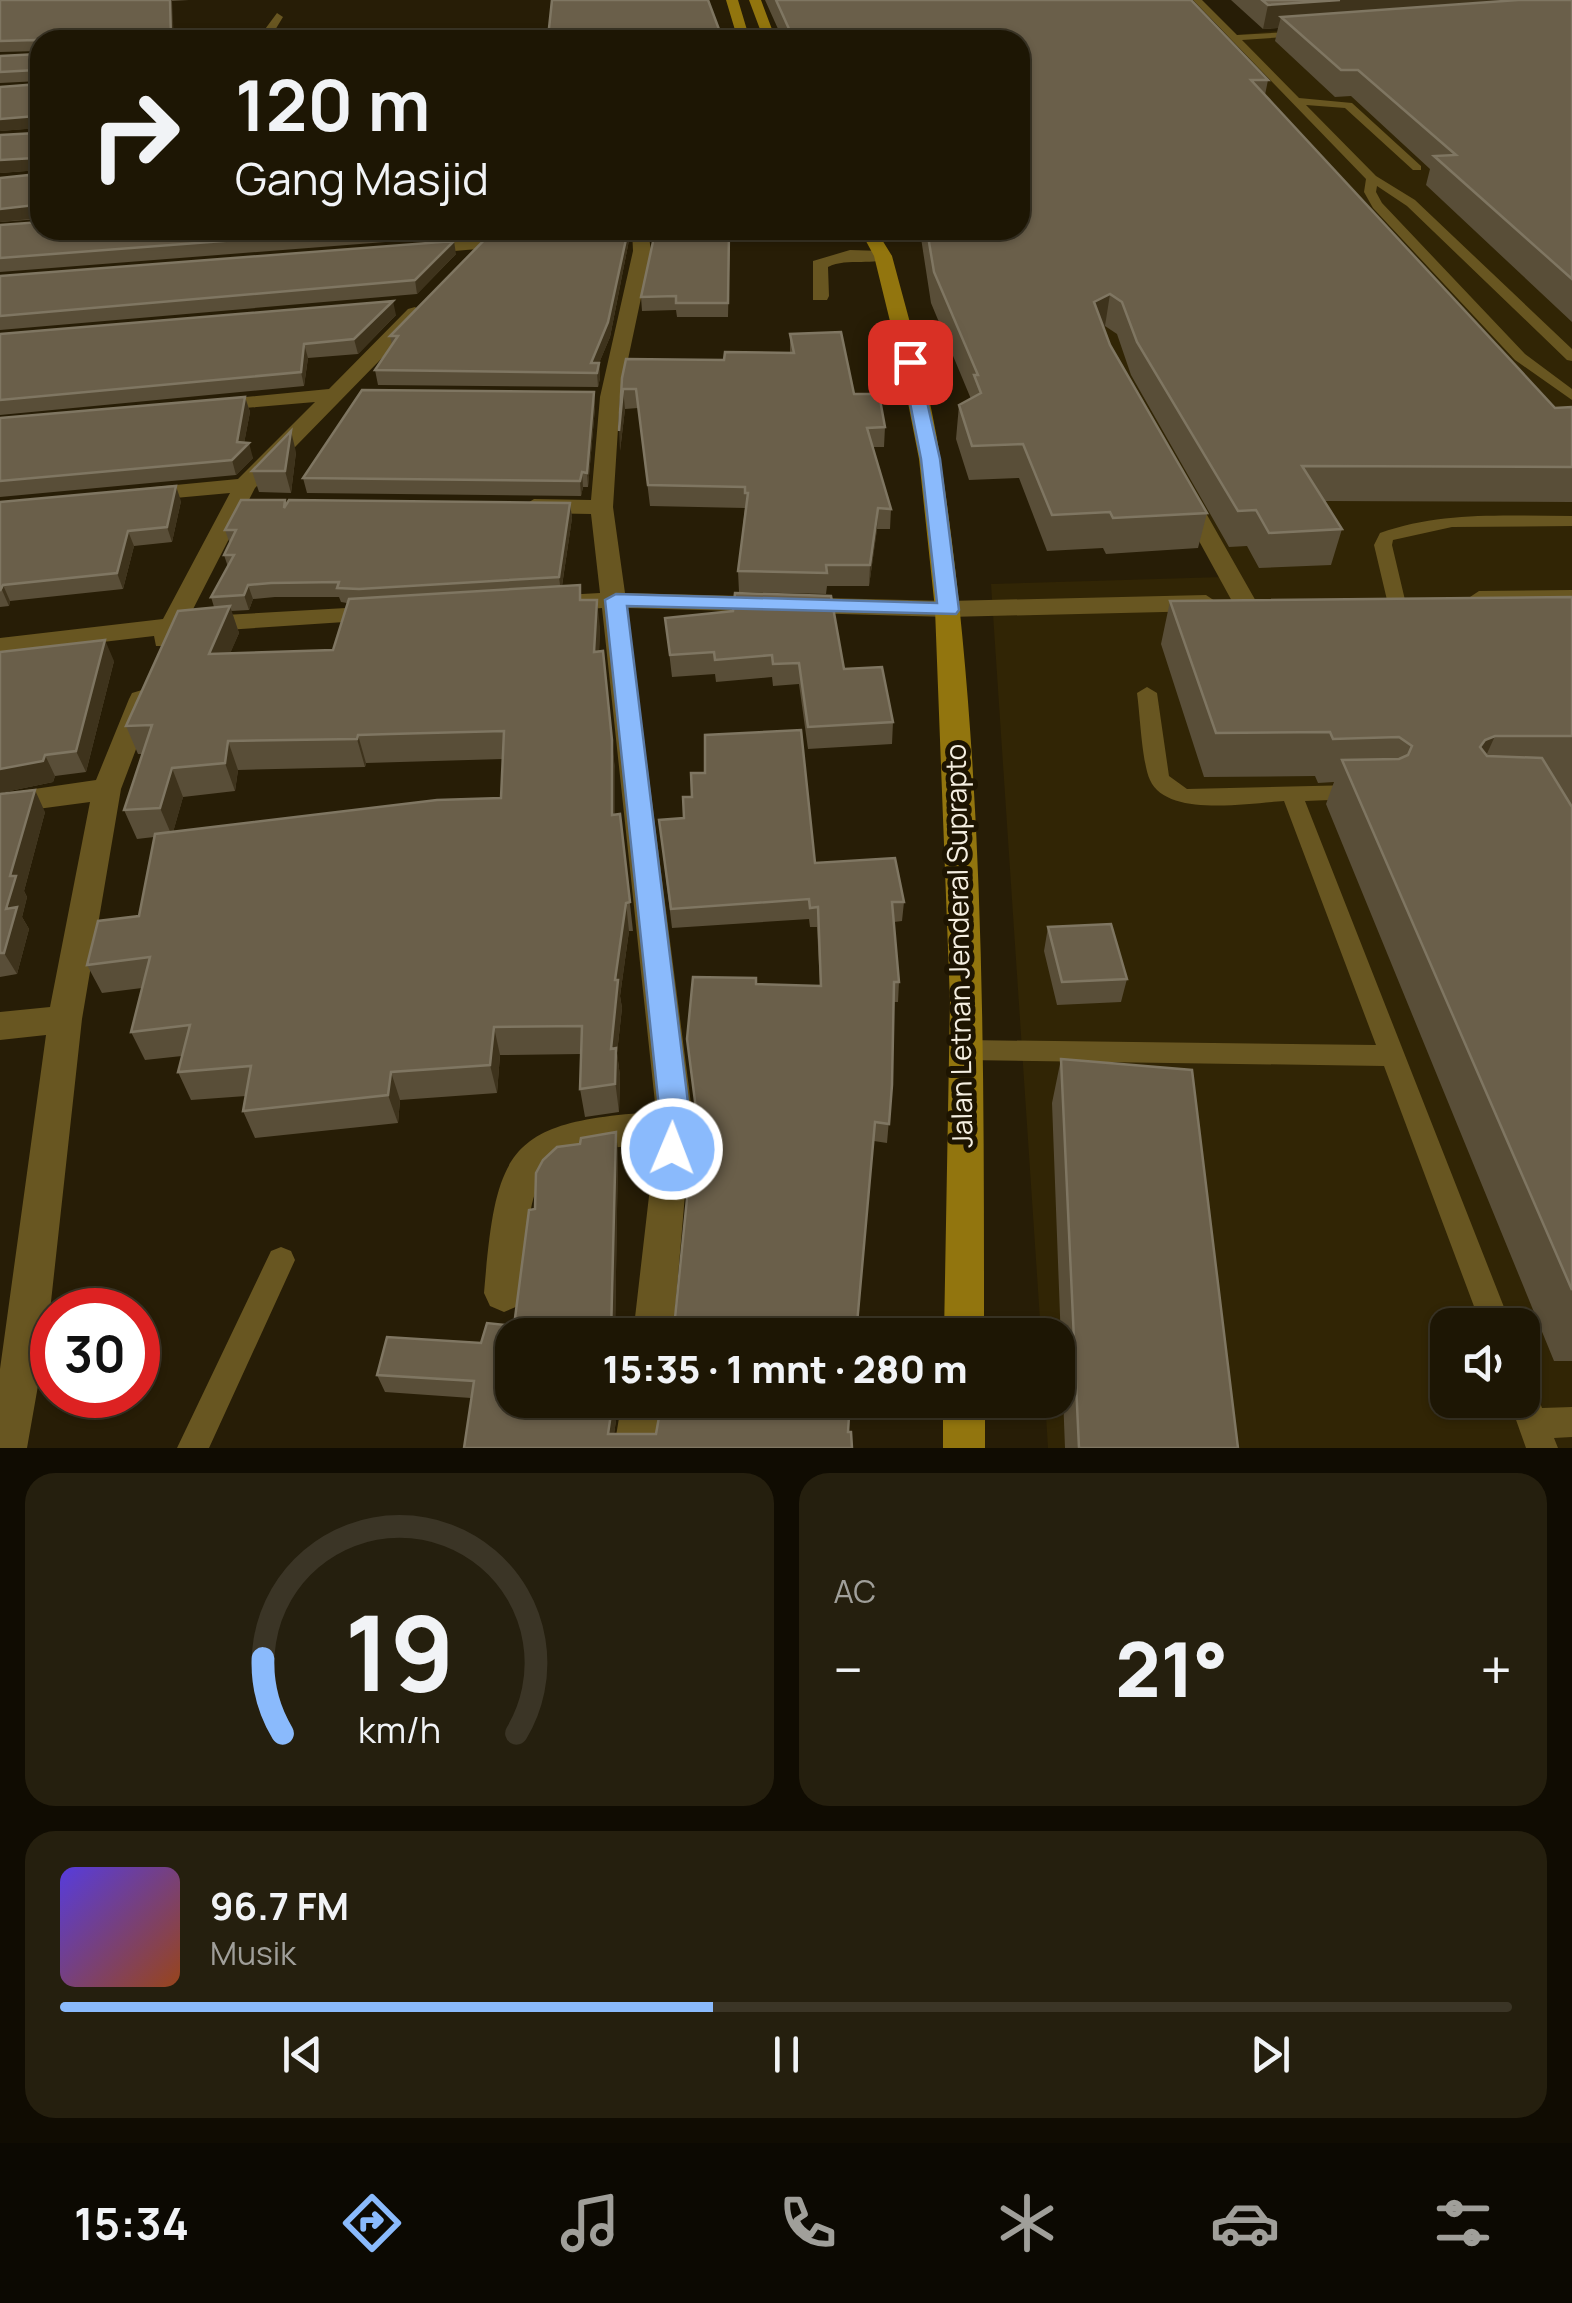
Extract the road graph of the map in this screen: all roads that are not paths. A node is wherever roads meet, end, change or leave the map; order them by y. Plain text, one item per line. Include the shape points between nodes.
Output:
1 (732, 0) edge
2 (755, 0) edge
3 (1197, 0) edge
4 (277, 17) dead end
5 (269, 30) edge
6 (741, 30) edge
7 (766, 30) edge
8 (1314, 32) edge
9 (1234, 38) junction
10 (1297, 102) junction
11 (1417, 168) dead end
12 (1372, 178) junction
13 (470, 240) edge
14 (487, 240) edge
15 (641, 240) edge
16 (874, 240) edge
17 (402, 250) edge
18 (883, 256) junction
19 (438, 291) junction
20 (820, 296) dead end
21 (390, 306) edge
22 (1572, 357) edge
23 (333, 394) junction
24 (373, 394) edge
25 (1572, 396) edge
26 (196, 406) edge
27 (1176, 481) edge
28 (113, 497) edge
29 (247, 497) junction
30 (503, 506) edge
31 (602, 507) junction
32 (1572, 521) edge
33 (1572, 597) edge
34 (1455, 599) edge
35 (616, 600) junction
36 (1396, 600) edge
37 (537, 604) edge
38 (948, 610) junction
39 (399, 613) edge
40 (170, 626) junction
41 (0, 646) edge
42 (1147, 693) dead end
43 (107, 789) junction
44 (1381, 792) edge
45 (1292, 794) junction
46 (0, 804) edge
47 (65, 1020) junction
48 (0, 1026) edge
49 (965, 1050) junction
50 (1392, 1056) junction
51 (676, 1127) junction
52 (280, 1260) dead end
53 (504, 1292) dead end
54 (1489, 1308) edge
55 (655, 1318) edge
56 (964, 1318) edge
57 (14, 1332) edge
58 (640, 1418) edge
59 (964, 1418) edge
60 (1533, 1422) edge
61 (1572, 1422) edge
62 (6, 1448) edge
63 (193, 1448) edge
64 (634, 1448) edge
65 (964, 1448) edge

1 - 6 main road
2 - 7 main road
3 - 9 lane
4 - 5 street
8 - 9 lane
9 - 10 lane
10 - 11 lane via 1348,105
10 - 12 lane
12 - 22 lane via 1411,203
12 - 25 lane via 1377,205 1520,357
13 - 17 street
14 - 19 street
15 - 31 street via 600,397
16 - 18 main road, Jalan Letnan Jenderal Suprapto
18 - 20 street via 824,261
18 - 38 main road, Jalan Letnan Jenderal Suprapto via 930,459
19 - 21 street
19 - 23 street
23 - 24 street
23 - 26 street
23 - 29 street
27 - 38 street via 1254,603
28 - 29 street
29 - 40 street
30 - 31 street
31 - 35 street
32 - 36 lane via 1399,531 1383,545
33 - 34 street
35 - 37 street
35 - 38 street
35 - 51 street
38 - 49 main road, Jalan Letnan Jenderal Suprapto
39 - 40 street
40 - 41 street
40 - 43 street
42 - 45 lane via 1159,778 1168,788 1183,796
43 - 46 street
43 - 47 street
44 - 45 lane
45 - 50 lane
47 - 48 street
47 - 57 street
49 - 50 lane
49 - 56 main road, Jalan Letnan Jenderal Suprapto
50 - 54 lane
51 - 53 street via 588,1132 554,1141 527,1164 508,1227
51 - 55 street
52 - 63 lane
57 - 62 street
58 - 64 street
59 - 65 main road
60 - 61 lane

